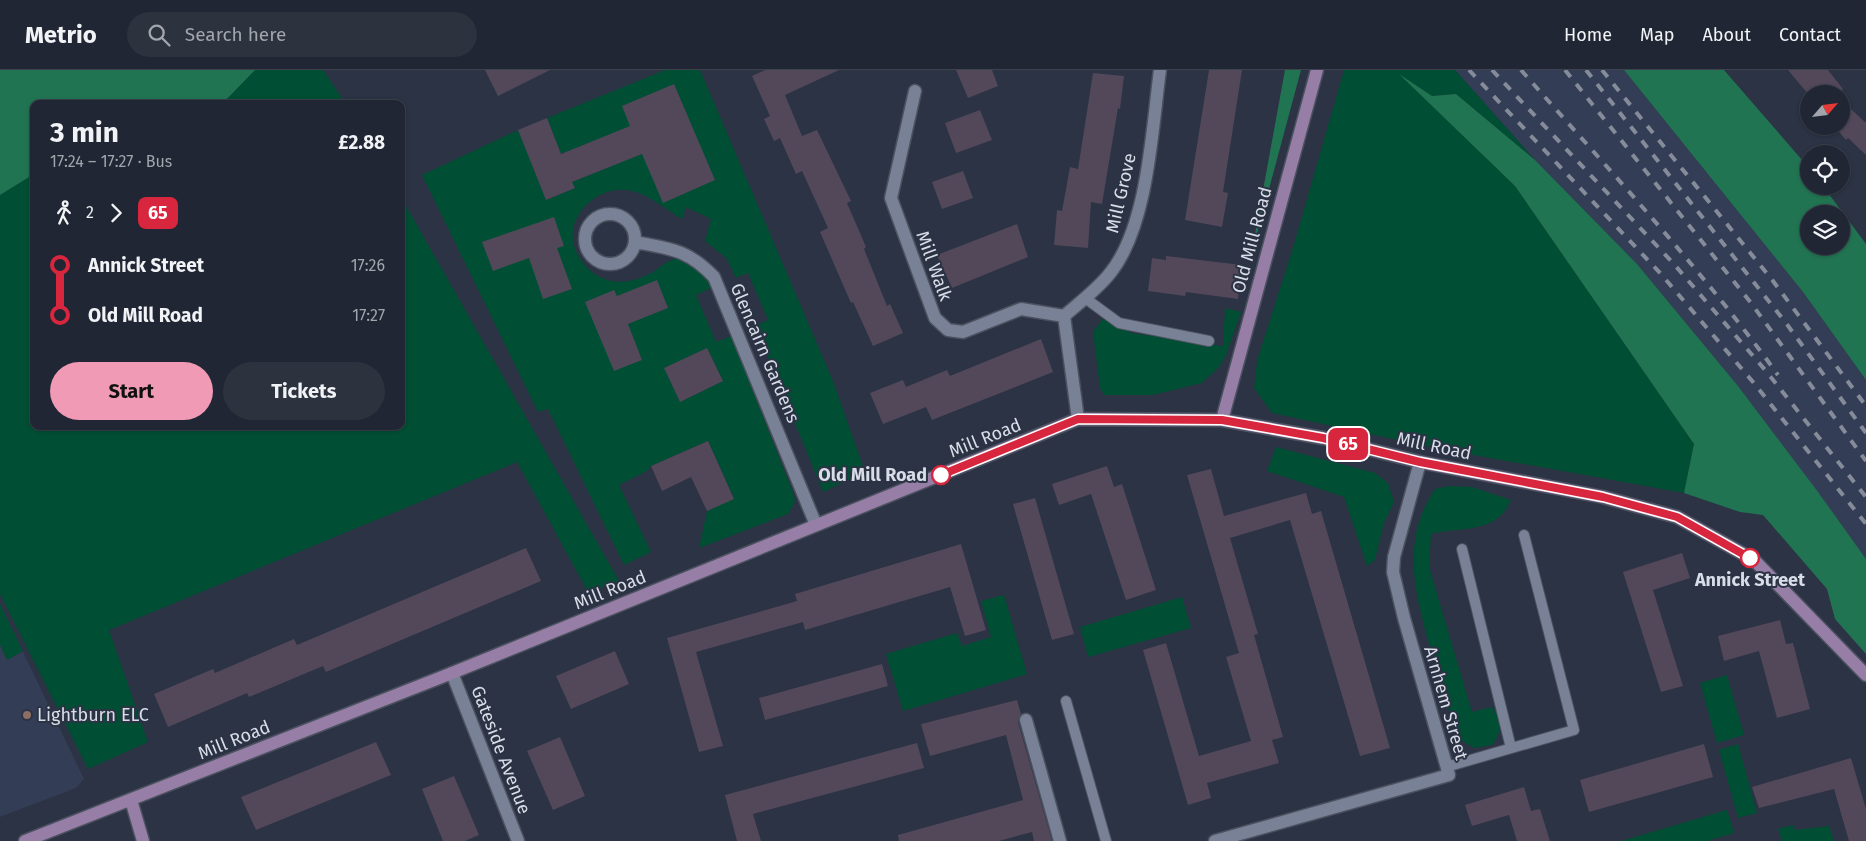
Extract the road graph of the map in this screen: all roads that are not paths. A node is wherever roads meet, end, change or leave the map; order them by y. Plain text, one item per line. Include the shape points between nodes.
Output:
1 (1160, 70) edge
2 (1317, 70) edge
3 (915, 91) dead end
4 (635, 242) junction
5 (1085, 298) junction
6 (1064, 316) junction
7 (1209, 341) dead end
8 (1078, 419) junction
9 (1222, 420) junction
10 (1420, 462) junction
11 (816, 525) junction
12 (1524, 535) dead end
13 (1462, 549) dead end
14 (452, 673) junction
15 (1866, 675) edge
16 (1066, 701) dead end
17 (1026, 720) dead end
18 (1511, 748) junction
19 (1446, 767) junction
20 (131, 800) junction
21 (25, 841) edge
22 (143, 841) edge
23 (518, 841) edge
24 (1060, 841) edge
25 (1106, 841) edge
26 (1215, 841) edge

1 - 5 street, Mill Grove via 1142,198 1130,241 1111,272
2 - 9 street, Old Mill Road
3 - 6 street, Mill Walk via 891,198 934,318 948,330 963,332 1021,309
4 - 4 street via 630,224 613,214 603,214 594,219 584,236 589,254 606,264 616,264 625,259
4 - 11 street, Glencairn Gardens via 679,251 698,261 714,277
5 - 6 street, Mill Grove
5 - 7 lane via 1119,324
6 - 8 street
8 - 9 street, Mill Road
8 - 11 street, Mill Road
9 - 10 street, Mill Road via 1323,438
10 - 15 street, Mill Road via 1603,497 1677,517 1754,560
10 - 19 street, Arnhem Street via 1394,557 1393,572
11 - 14 street, Mill Road
12 - 18 lane via 1574,730
13 - 18 lane
14 - 20 street, Mill Road
14 - 23 street, Gateside Avenue
16 - 25 lane
17 - 24 street
18 - 19 lane
19 - 26 street, Arnhem Street via 1449,775
20 - 21 street, Mill Road
20 - 22 street

